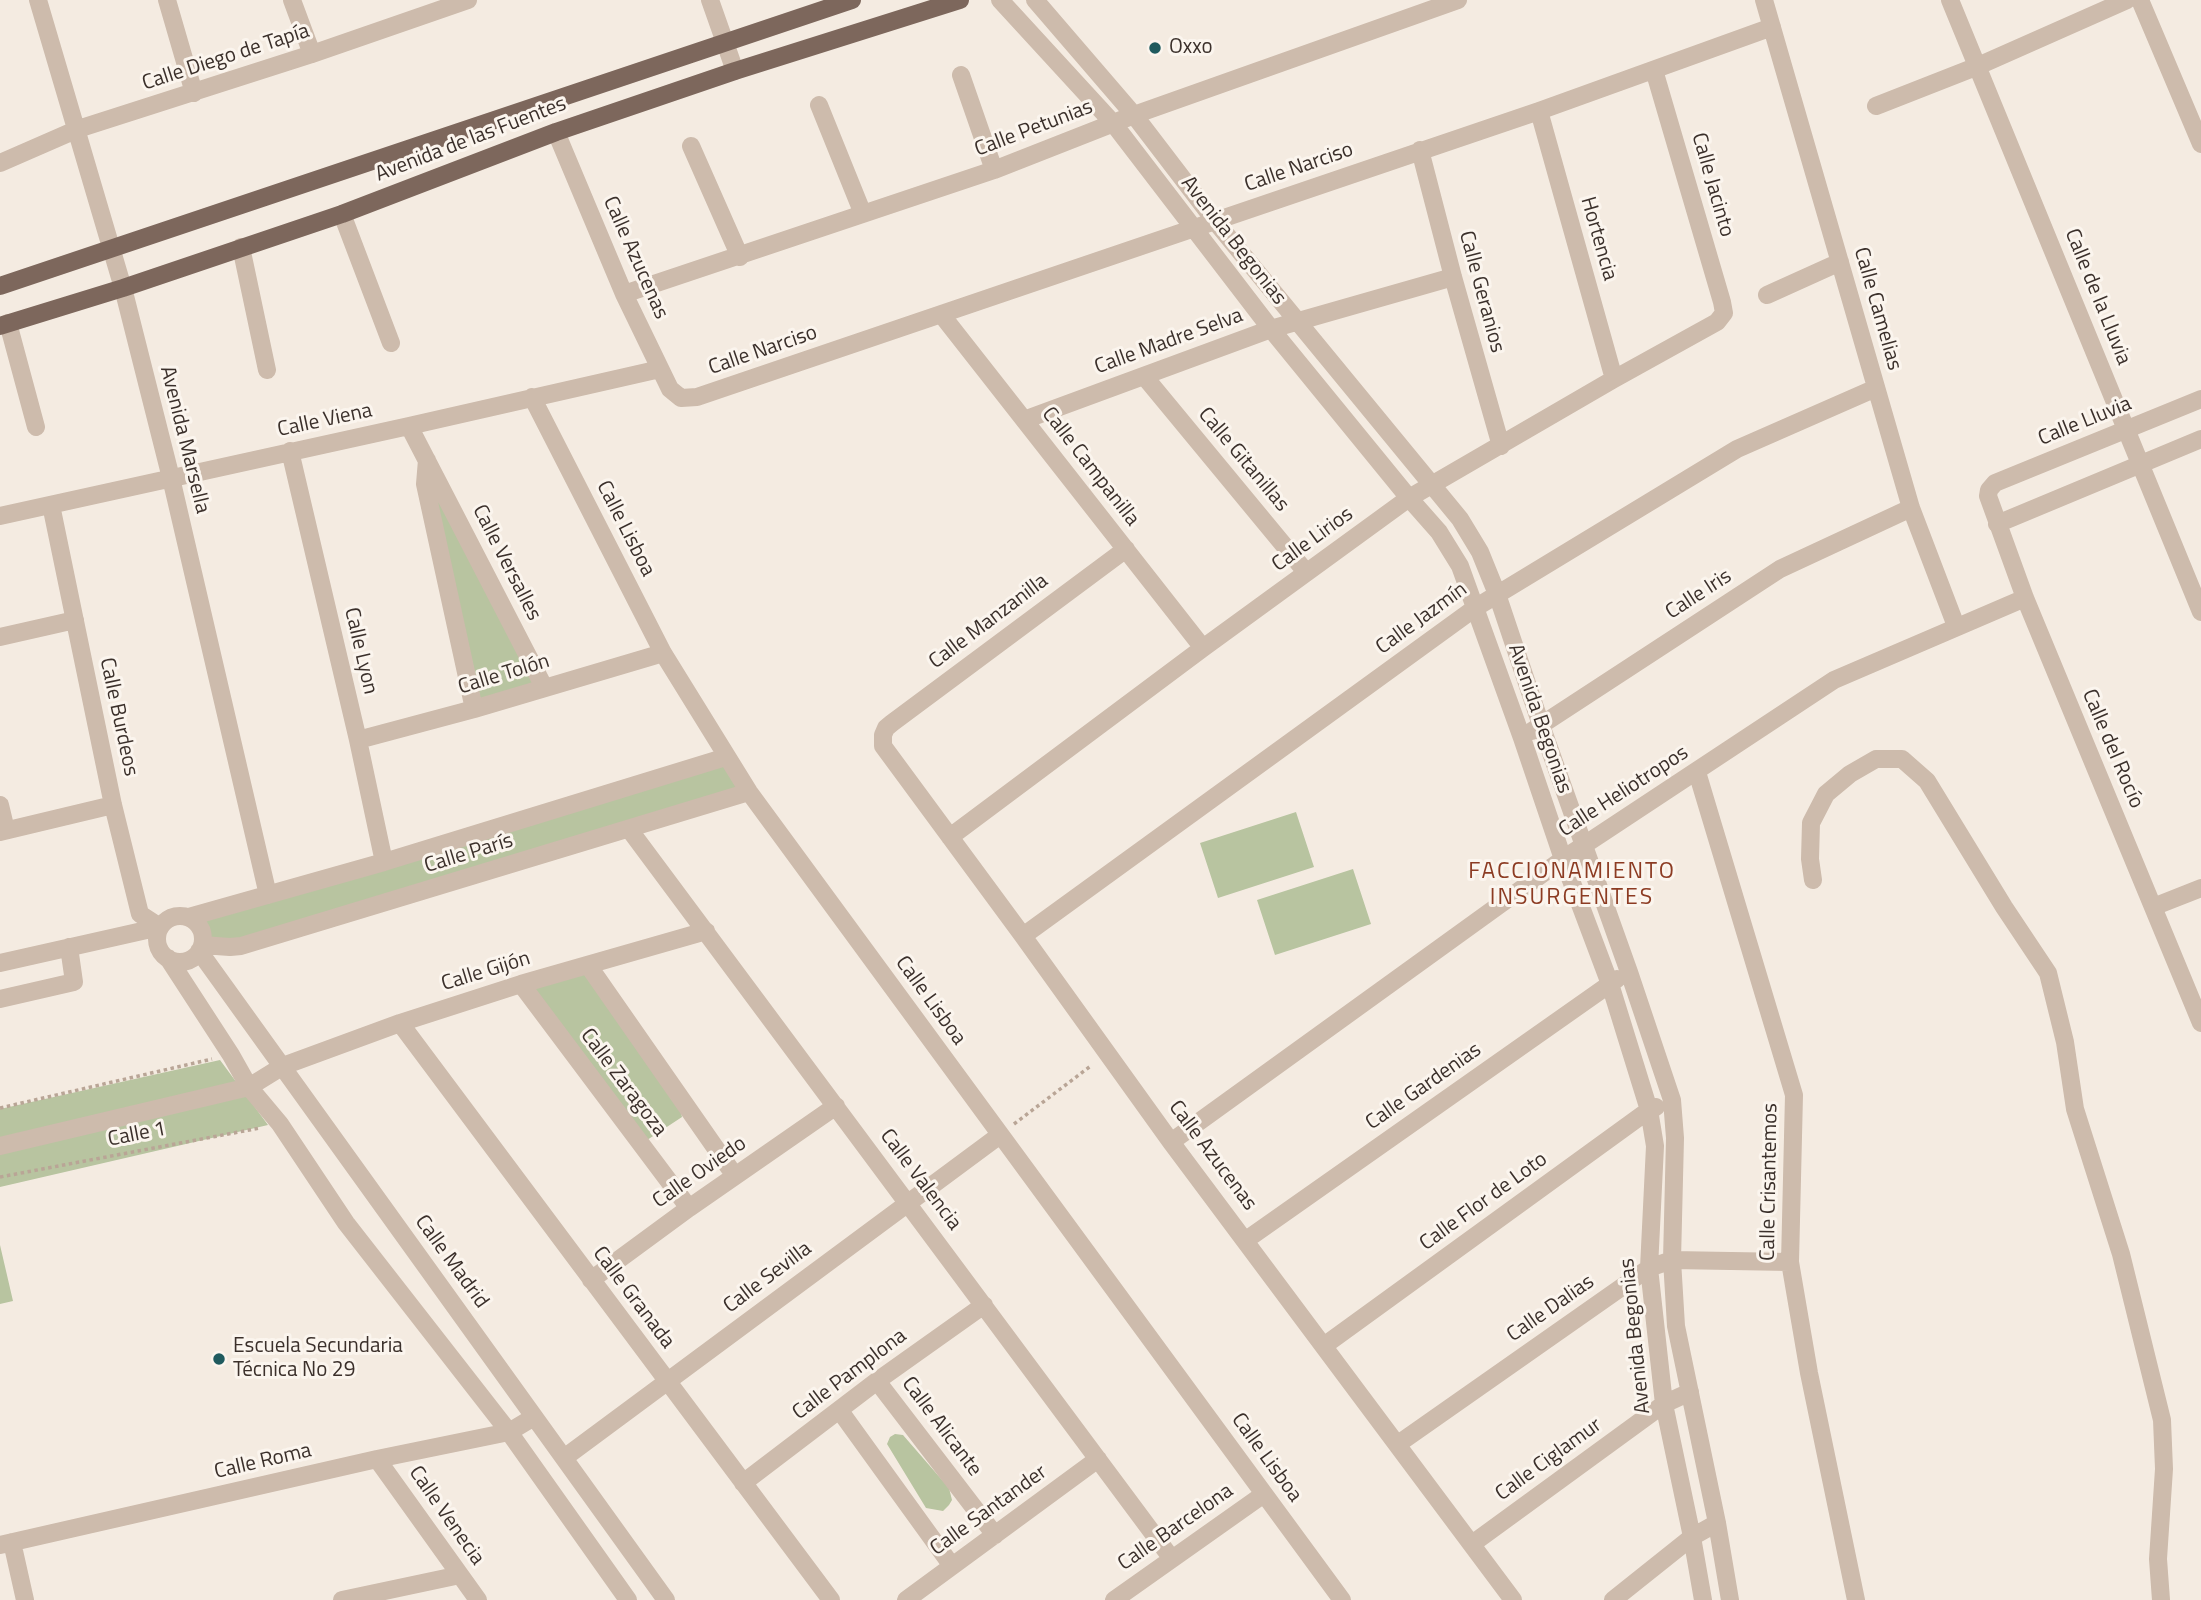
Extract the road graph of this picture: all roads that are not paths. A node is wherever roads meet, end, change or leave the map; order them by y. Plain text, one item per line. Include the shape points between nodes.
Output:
1 (38, 0) edge
2 (167, 0) edge
3 (292, 0) edge
4 (468, 0) edge
5 (710, 0) edge
6 (852, 0) edge
7 (960, 0) edge
8 (1000, 0) edge
9 (1035, 0) edge
10 (1458, 0) edge
11 (1764, 0) edge
12 (1950, 0) edge
13 (2127, 0) edge
14 (2140, 0) edge
15 (1772, 27) junction
16 (725, 41) junction
17 (312, 54) junction
18 (1978, 66) junction
19 (1654, 70) junction
20 (735, 71) junction
21 (961, 75) dead end
22 (194, 93) junction
23 (819, 104) dead end
24 (1876, 106) dead end
25 (1539, 111) junction
26 (1134, 114) junction
27 (1113, 123) junction
28 (78, 130) junction
29 (556, 132) junction
30 (2201, 144) edge
31 (691, 146) dead end
32 (1420, 150) junction
33 (0, 163) edge
34 (994, 170) junction
35 (342, 214) junction
36 (863, 215) junction
37 (1215, 221) junction
38 (1194, 228) junction
39 (241, 247) junction
40 (112, 248) junction
41 (740, 257) junction
42 (1840, 262) junction
43 (1452, 277) junction
44 (0, 286) edge
45 (123, 288) junction
46 (624, 294) junction
47 (1767, 295) dead end
48 (1724, 313) joint
49 (941, 314) junction
50 (1297, 321) junction
51 (4, 324) edge
52 (1271, 328) junction
53 (391, 343) dead end
54 (660, 369) junction
55 (267, 370) dead end
56 (1144, 376) junction
57 (1614, 379) junction
58 (1876, 388) junction
59 (532, 397) junction
60 (681, 398) joint
61 (2201, 399) edge
62 (1024, 419) junction
63 (409, 426) junction
64 (36, 427) dead end
65 (2127, 430) junction
66 (2201, 439) edge
67 (1501, 446) junction
68 (290, 452) junction
69 (427, 460) junction
70 (2140, 465) junction
71 (171, 478) junction
72 (1432, 485) junction
73 (1989, 490) joint
74 (1409, 498) junction
75 (51, 505) junction
76 (1911, 508) junction
77 (0, 516) edge
78 (1997, 524) junction
79 (1125, 549) junction
80 (1306, 572) junction
81 (1497, 594) junction
82 (2025, 598) junction
83 (1475, 608) junction
84 (2201, 612) edge
85 (75, 621) junction
86 (1956, 626) junction
87 (0, 637) edge
88 (1203, 648) junction
89 (663, 653) junction
90 (544, 687) junction
91 (474, 709) junction
92 (1541, 725) junction
93 (883, 735) joint
94 (1522, 738) junction
95 (358, 740) junction
96 (726, 757) junction
97 (1697, 772) junction
98 (748, 792) junction
99 (0, 805) edge
100 (114, 805) junction
101 (629, 829) junction
102 (3, 831) edge
103 (950, 837) junction
104 (1585, 846) junction
105 (1563, 859) junction
106 (383, 862) junction
107 (1813, 880) dead end
108 (2201, 888) edge
109 (268, 895) junction
110 (2153, 907) junction
111 (189, 917) junction
112 (160, 927) junction
113 (705, 931) junction
114 (1023, 936) junction
115 (69, 947) junction
116 (200, 948) junction
117 (168, 958) junction
118 (0, 963) edge
119 (588, 965) junction
120 (1629, 972) junction
121 (521, 984) junction
122 (1610, 984) junction
123 (0, 999) edge
124 (400, 1023) junction
125 (2201, 1023) edge
126 (283, 1066) junction
127 (249, 1087) junction
128 (1672, 1100) junction
129 (836, 1106) junction
130 (1648, 1110) junction
131 (1000, 1135) junction
132 (1171, 1142) junction
133 (0, 1146) edge
134 (735, 1176) junction
135 (908, 1202) junction
136 (689, 1208) junction
137 (1246, 1240) junction
138 (1672, 1260) junction
139 (1790, 1262) junction
140 (1649, 1268) junction
141 (591, 1280) junction
142 (984, 1305) junction
143 (1325, 1345) junction
144 (667, 1381) junction
145 (877, 1381) junction
146 (1690, 1392) junction
147 (1664, 1404) junction
148 (840, 1411) junction
149 (534, 1418) junction
150 (509, 1432) junction
151 (1398, 1444) junction
152 (564, 1458) junction
153 (377, 1459) junction
154 (1098, 1459) junction
155 (743, 1483) junction
156 (1264, 1494) junction
157 (1717, 1523) junction
158 (995, 1535) junction
159 (1692, 1537) junction
160 (6, 1544) edge
161 (1472, 1544) junction
162 (1172, 1559) junction
163 (953, 1566) junction
164 (460, 1575) junction
165 (1336, 1598) edge
166 (25, 1600) edge
167 (342, 1600) edge
168 (478, 1600) edge
169 (628, 1600) edge
170 (666, 1600) edge
171 (831, 1600) edge
172 (906, 1600) edge
173 (1114, 1600) edge
174 (1513, 1600) edge
175 (1613, 1600) edge
176 (1703, 1600) edge
177 (1730, 1600) edge
178 (1856, 1600) edge
179 (2161, 1600) edge

1 - 28 street, Avenida Marsella
2 - 22 street
3 - 17 street
4 - 17 street, Calle Diego de Tapía
5 - 16 street
6 - 16 main road, Avenida de las Fuentes
7 - 20 main road, Avenida de las Fuentes
8 - 27 street, Avenida Begonias
9 - 26 street, Avenida Begonias
10 - 26 street, Calle Petunias
11 - 15 street, Calle Camelias
12 - 18 street, Calle de la Lluvia
13 - 18 street
14 - 30 street
15 - 19 street, Calle Narciso
15 - 42 street, Calle Camelias
16 - 20 street
16 - 40 main road, Avenida de las Fuentes
17 - 22 street, Calle Diego de Tapía
18 - 24 street
18 - 65 street, Calle de la Lluvia
19 - 25 street, Calle Narciso
19 - 48 street, Calle Jacinto
20 - 29 main road, Avenida de las Fuentes
21 - 34 street
22 - 28 street, Calle Diego de Tapía
23 - 36 street
25 - 32 street, Calle Narciso
25 - 57 street, Hortencia
26 - 27 street, Calle Petunias
26 - 37 street, Avenida Begonias
27 - 34 street, Calle Petunias
27 - 38 street, Avenida Begonias
28 - 33 street, Calle Diego de Tapía
28 - 40 street, Avenida Marsella
29 - 35 main road, Avenida de las Fuentes
29 - 46 street, Calle Azucenas
31 - 41 street
32 - 37 street, Calle Narciso
32 - 43 street, Calle Geranios
34 - 36 street, Calle Petunias
35 - 39 main road, Avenida de las Fuentes
35 - 53 street
36 - 41 street, Calle Petunias
37 - 38 street, Calle Narciso
37 - 50 street, Avenida Begonias
38 - 49 street, Calle Narciso
38 - 52 street, Avenida Begonias
39 - 45 main road, Avenida de las Fuentes
39 - 55 street
40 - 44 main road, Avenida de las Fuentes
40 - 45 street, Avenida Marsella
41 - 46 street, Calle Petunias
42 - 47 street
42 - 58 street, Calle Camelias
43 - 50 street, Calle Madre Selva
43 - 67 street, Calle Geranios
45 - 51 main road, Avenida de las Fuentes
45 - 71 street, Avenida Marsella
46 - 54 street, Calle Azucenas
48 - 57 street, Calle Lirios via 1717,322
49 - 60 street, Calle Narciso via 696,397
49 - 62 street, Calle Campanilla
50 - 52 street, Calle Madre Selva
50 - 72 street, Avenida Begonias
51 - 64 street
52 - 56 street, Calle Madre Selva
52 - 74 street, Avenida Begonias
54 - 59 street, Calle Viena
54 - 60 street, Calle Azucenas via 670,389
56 - 62 street, Calle Madre Selva
56 - 80 street, Calle Gitanillas
57 - 67 street, Calle Lirios
58 - 76 street, Calle Camelias
58 - 81 street, Calle Jazmín via 1737,449
59 - 63 street, Calle Viena
59 - 89 street, Calle Lisboa
61 - 65 street, Calle Lluvia
62 - 79 street, Calle Campanilla
63 - 68 street, Calle Viena
63 - 69 street, Calle Versalles
65 - 70 street, Calle de la Lluvia
65 - 73 street, Calle Lluvia via 1995,483
66 - 70 street
67 - 72 street, Calle Lirios
68 - 71 street, Calle Viena
68 - 95 street, Calle Lyon
69 - 90 street, Calle Versalles
69 - 91 street, Calle Versalles via 425,484
70 - 78 street
70 - 84 street, Calle de la Lluvia
71 - 75 street, Calle Viena
71 - 109 street, Avenida Marsella
72 - 74 street, Calle Lirios
72 - 81 street, Avenida Begonias via 1480,552
73 - 78 street, Calle del Rocío
74 - 80 street, Calle Lirios
74 - 83 street, Avenida Begonias via 1439,532 1460,566
75 - 77 street, Calle Viena
75 - 85 street, Calle Burdeos
76 - 86 street, Calle Camelias
76 - 92 street, Calle Iris via 1780,569
78 - 82 street, Calle del Rocío
79 - 88 street, Calle Campanilla
79 - 93 street, Calle Manzanilla via 892,723
80 - 88 street, Calle Lirios
81 - 83 street, Calle Jazmín
81 - 92 street, Avenida Begonias
82 - 86 street, Calle Heliotropos
82 - 110 street, Calle del Rocío
83 - 94 street, Avenida Begonias
83 - 114 street, Calle Jazmín
85 - 87 street
85 - 100 street, Calle Burdeos
86 - 97 street, Calle Heliotropos via 1834,680
88 - 103 street, Calle Lirios
89 - 90 street, Calle Tolón
89 - 96 street, Calle Lisboa
90 - 91 street, Calle Tolón
91 - 95 street, Calle Tolón
92 - 94 street, Calle Iris
92 - 104 street, Avenida Begonias
93 - 103 street, Calle Azucenas via 889,756
94 - 105 street, Avenida Begonias
95 - 106 street, Calle Lyon
96 - 98 street, Calle Lisboa
96 - 106 street, Calle París
97 - 104 street, Calle Heliotropos
97 - 139 street, Calle Crisantemos via 1794,1096
98 - 101 street, Calle París
98 - 131 street, Calle Lisboa
99 - 102 street
100 - 102 street
100 - 112 street, Calle Burdeos via 140,914
101 - 113 street, Calle Valencia
101 - 116 street, Calle París via 241,946
103 - 114 street, Calle Azucenas
104 - 105 street, Calle Heliotropos
104 - 120 street, Avenida Begonias
105 - 122 street, Avenida Begonias
105 - 132 street, Calle Heliotropos
106 - 109 street, Calle París
107 - 179 street via 1811,824 1826,794 1876,759 1902,759 1927,781 2048,973 2075,1109 2121,1254 2162,1420
108 - 110 street
109 - 111 street, Calle París
110 - 125 street, Calle del Rocío
111 - 112 street via 173,917
111 - 116 street via 202,934
112 - 115 street
112 - 117 street via 158,944
113 - 119 street, Calle Gijón
113 - 129 street, Calle Valencia
114 - 132 street, Calle Azucenas
115 - 118 street
115 - 123 street via 74,982
116 - 117 street via 190,959
116 - 126 street, Calle Madrid
117 - 127 street
119 - 121 street, Calle Gijón
119 - 134 street, Calle Zaragoza
120 - 122 street, Calle Gardenias
120 - 128 street, Avenida Begonias
121 - 124 street, Calle Gijón
121 - 136 street, Calle Zaragoza
122 - 130 street, Avenida Begonias
122 - 137 street, Calle Gardenias
124 - 126 street, Calle Gijón
124 - 141 street, Calle Granada
126 - 127 street, Calle Gijón
126 - 149 street, Calle Madrid
127 - 133 street, Calle Gijón
127 - 150 street via 280,1124 346,1223
128 - 130 street, Calle Flor de Loto
128 - 138 street, Avenida Begonias
129 - 134 street, Calle Oviedo
129 - 135 street, Calle Valencia
130 - 140 street, Avenida Begonias via 1654,1146
130 - 143 street, Calle Flor de Loto
131 - 135 street, Calle Sevilla
131 - 156 street, Calle Lisboa
132 - 137 street, Calle Azucenas
134 - 136 street, Calle Oviedo
135 - 142 street, Calle Valencia
135 - 144 street, Calle Sevilla
136 - 141 street, Calle Oviedo
137 - 143 street, Calle Azucenas
138 - 139 street, Calle Dalias
138 - 140 street, Calle Dalias
138 - 146 street, Avenida Begonias via 1676,1326
139 - 178 street, Calle Crisantemos
140 - 147 street, Avenida Begonias
140 - 151 street, Calle Dalias
141 - 144 street, Calle Granada
142 - 145 street, Calle Pamplona
142 - 154 street, Calle Valencia
143 - 151 street, Calle Azucenas
144 - 152 street, Calle Sevilla
144 - 155 street, Calle Granada
145 - 148 street, Calle Pamplona
145 - 158 street, Calle Alicante
146 - 147 street, Calle Ciglamur
146 - 157 street, Avenida Begonias
147 - 159 street, Avenida Begonias
147 - 161 street, Calle Ciglamur
148 - 155 street, Calle Pamplona
148 - 163 street
149 - 150 street, Calle Roma
149 - 152 street, Calle Madrid
150 - 153 street, Calle Roma
150 - 169 street
151 - 161 street, Calle Azucenas
152 - 170 street, Calle Madrid
153 - 160 street, Calle Roma
153 - 164 street, Calle Venecia
154 - 158 street, Calle Santander
154 - 162 street, Calle Valencia
155 - 171 street, Calle Granada
156 - 162 street, Calle Barcelona
156 - 165 street, Calle Lisboa
157 - 159 street
157 - 177 street, Avenida Begonias
158 - 163 street, Calle Santander
159 - 175 street
159 - 176 street, Avenida Begonias
160 - 166 street
161 - 174 street, Calle Azucenas
162 - 173 street, Calle Barcelona
163 - 172 street, Calle Santander
164 - 167 street
164 - 168 street, Calle Venecia

